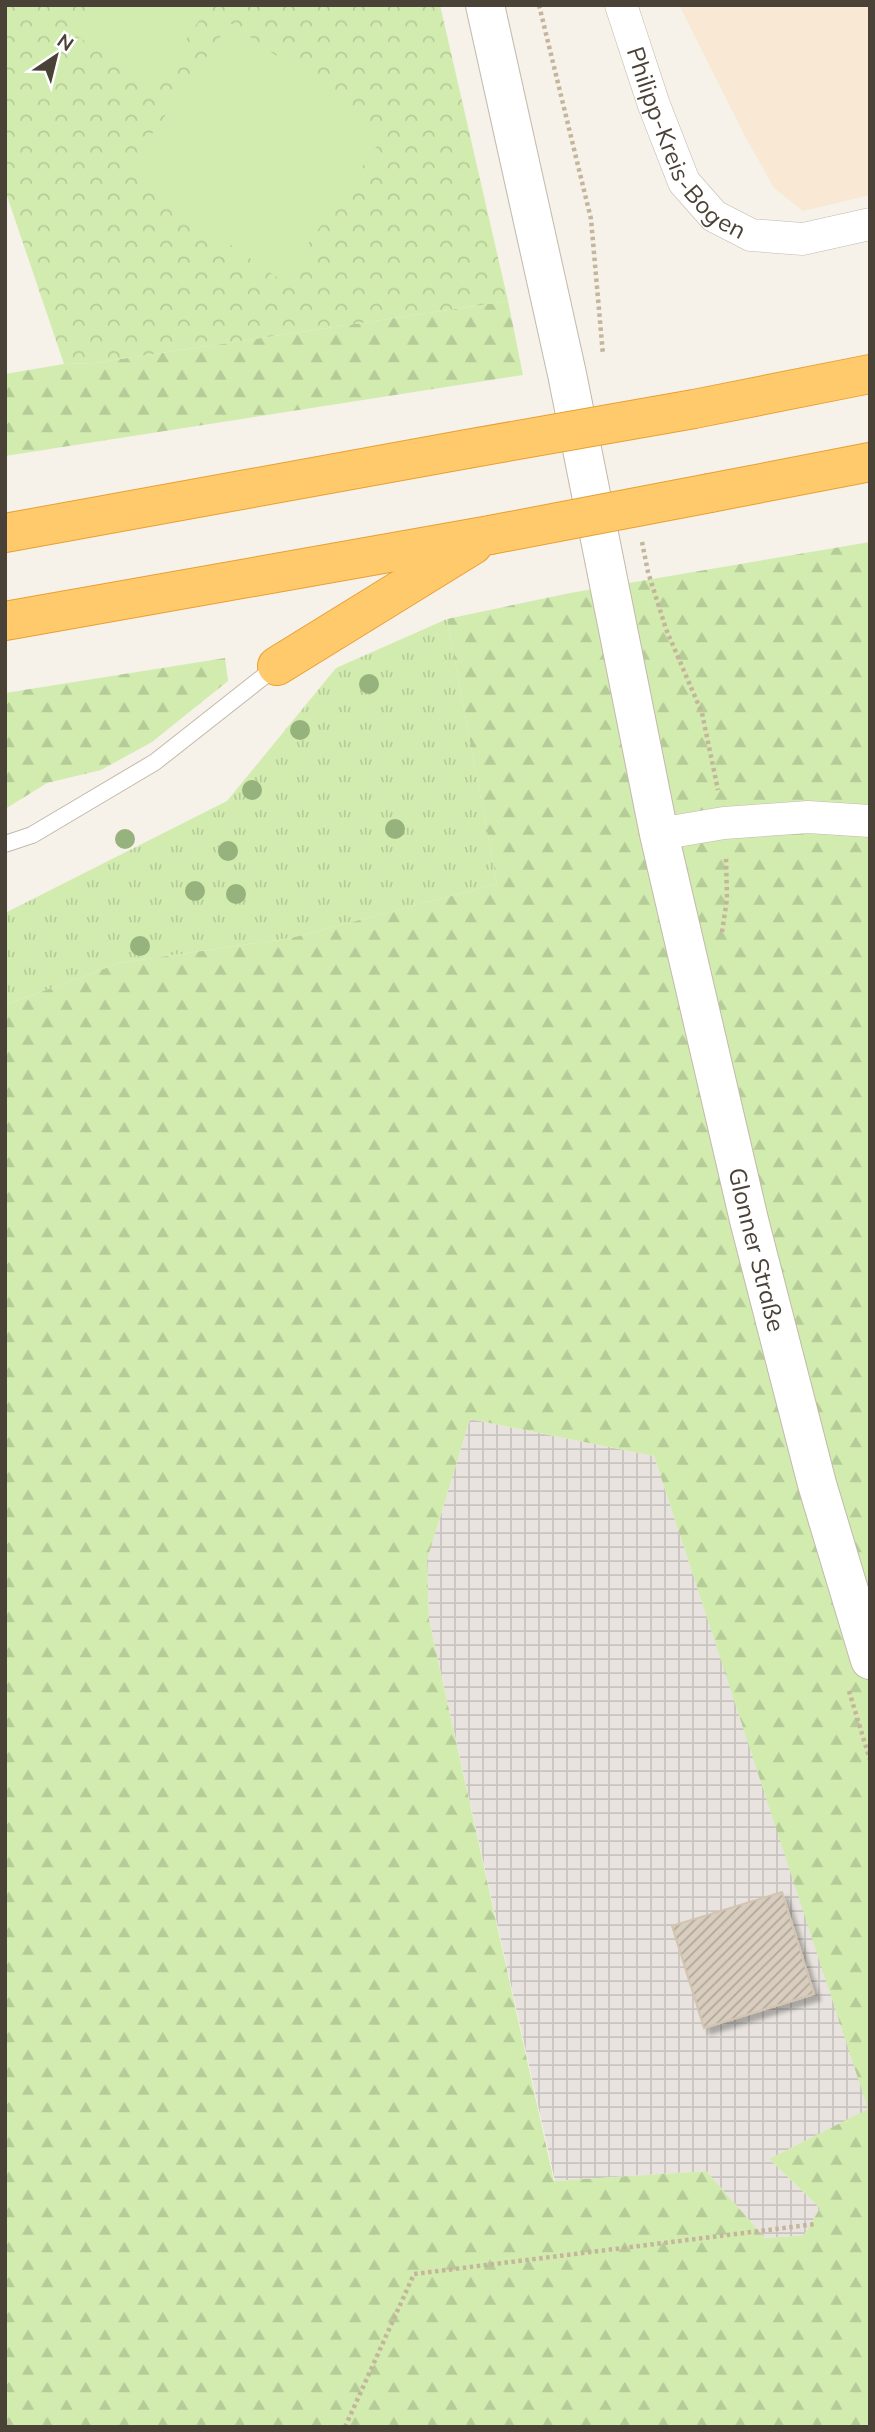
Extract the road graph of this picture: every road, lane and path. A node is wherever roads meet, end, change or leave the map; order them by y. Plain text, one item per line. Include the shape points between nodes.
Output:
1 (485, 5) edge
2 (540, 5) edge
3 (621, 5) edge
4 (870, 224) edge
5 (604, 365) dead end
6 (870, 374) edge
7 (870, 461) edge
8 (5, 533) edge
9 (490, 535) junction
10 (648, 572) dead end
11 (5, 621) edge
12 (278, 666) joint
13 (870, 821) edge
14 (724, 823) junction
15 (659, 834) junction
16 (5, 844) edge
17 (687, 952) junction
18 (870, 1660) edge
19 (816, 2224) dead end
20 (345, 2427) edge

1 - 15 street, Glonner Straße via 567,374
2 - 5 path via 591,219
3 - 4 street, Philipp-Kreis-Bogen via 684,182 714,216 751,235 803,239
6 - 8 highway, bridge
7 - 9 highway, bridge
9 - 11 highway
9 - 12 highway
10 - 14 path via 666,629 702,713
12 - 16 lane via 155,762 32,835
13 - 14 street via 808,817
14 - 15 street
14 - 17 path via 727,899 720,946
15 - 17 street, Glonner Straße
17 - 18 street, Glonner Straße via 749,1220 814,1471
19 - 20 path via 414,2274

